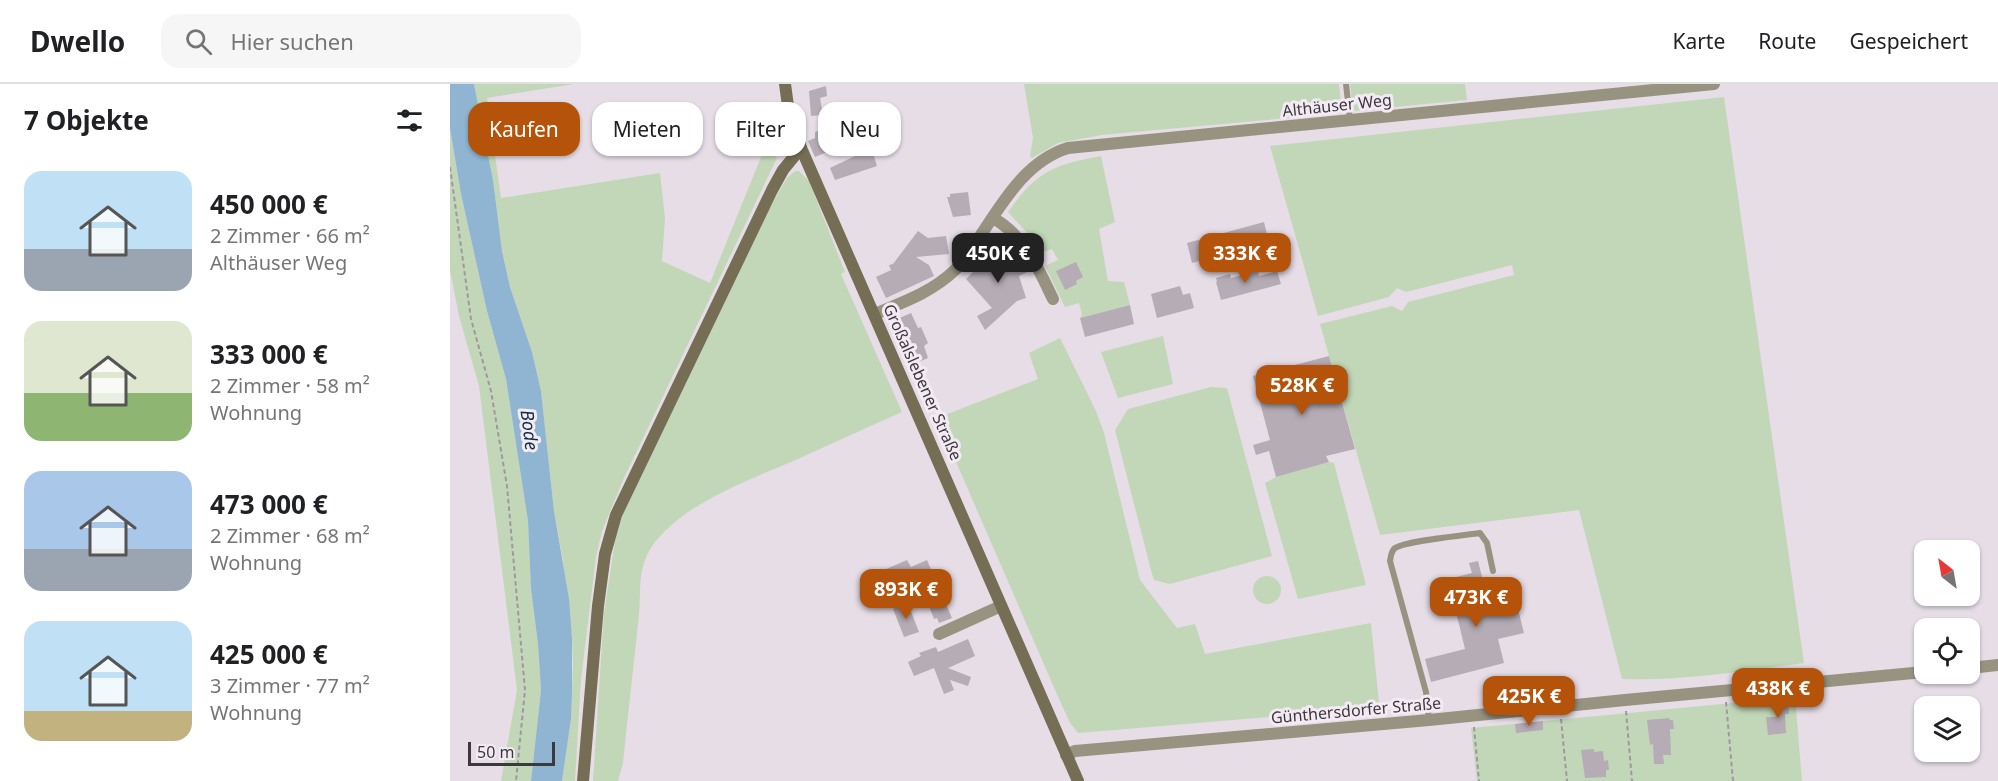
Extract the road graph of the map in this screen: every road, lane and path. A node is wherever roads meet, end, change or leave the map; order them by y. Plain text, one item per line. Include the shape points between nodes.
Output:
1 (785, 84) edge
2 (1346, 84) edge
3 (1714, 84) edge
4 (788, 102) edge
5 (1350, 120) junction
6 (794, 156) edge
7 (805, 156) edge
8 (450, 167) edge
9 (993, 218) junction
10 (1053, 299) dead end
11 (875, 314) junction
12 (1493, 571) dead end
13 (1001, 606) junction
14 (939, 634) dead end
15 (1998, 665) edge
16 (1980, 667) edge
17 (1914, 673) edge
18 (1725, 690) junction
19 (1625, 700) junction
20 (1560, 707) junction
21 (1472, 716) junction
22 (1429, 720) junction
23 (1066, 754) junction
24 (516, 781) edge
25 (583, 781) edge
26 (1078, 781) edge
27 (1479, 781) edge
28 (1566, 781) edge
29 (1632, 781) edge
30 (1733, 781) edge

1 - 4 main road, Großalslebener Straße
2 - 5 lane
3 - 5 street, Althäuser Weg
5 - 9 street, Althäuser Weg via 1068,148 1046,157 1029,171
6 - 25 main road via 772,190 616,515 599,597
7 - 11 main road, Großalslebener Straße
8 - 24 path via 471,319 491,391 507,486 525,690
9 - 10 street via 1023,243
9 - 11 street, Althäuser Weg via 948,277 921,295
11 - 13 main road, Großalslebener Straße
12 - 22 lane via 1487,543 1480,533 1408,544 1392,552 1390,561 1426,692
13 - 14 street
13 - 23 main road, Großalslebener Straße
15 - 16 street
17 - 18 street, Günthersdorfer Straße
18 - 19 street, Günthersdorfer Straße
18 - 30 path
19 - 20 street, Günthersdorfer Straße
19 - 29 path
20 - 21 street, Günthersdorfer Straße
20 - 28 path
21 - 22 street, Günthersdorfer Straße
21 - 27 path
22 - 23 street, Günthersdorfer Straße
23 - 26 main road, Großalslebener Straße

